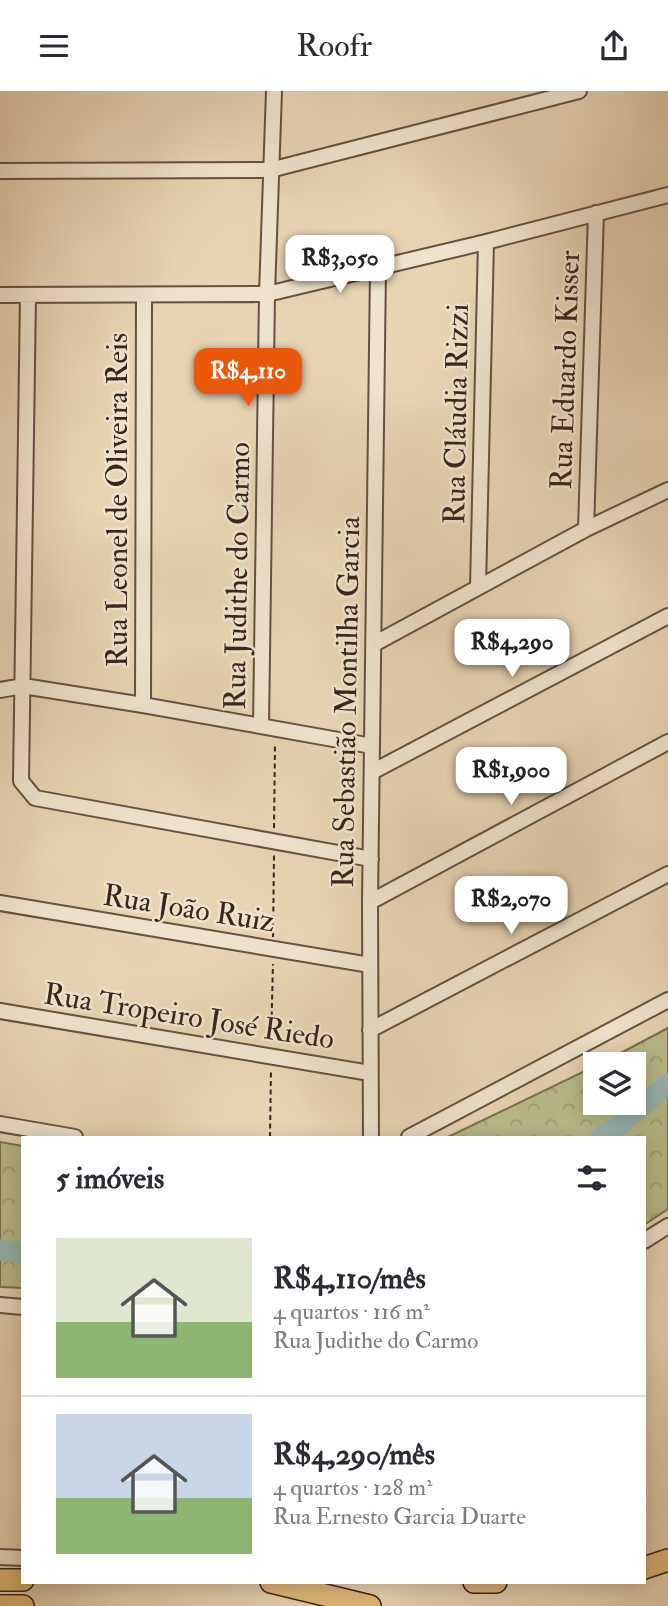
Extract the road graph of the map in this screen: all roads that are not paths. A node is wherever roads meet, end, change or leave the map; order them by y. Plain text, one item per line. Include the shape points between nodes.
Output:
1 (274, 91) edge
2 (579, 91) edge
3 (270, 170) junction
4 (0, 171) edge
5 (668, 195) edge
6 (597, 213) junction
7 (486, 242) junction
8 (378, 268) junction
9 (267, 294) junction
10 (0, 295) edge
11 (29, 295) junction
12 (144, 295) junction
13 (668, 490) edge
14 (586, 529) junction
15 (478, 587) junction
16 (668, 616) edge
17 (374, 644) junction
18 (23, 686) junction
19 (0, 690) edge
20 (143, 705) junction
21 (261, 726) junction
22 (668, 742) edge
23 (372, 746) junction
24 (372, 772) junction
25 (371, 859) junction
26 (668, 874) edge
27 (370, 902) junction
28 (0, 903) edge
29 (370, 965) junction
30 (668, 1000) edge
31 (0, 1011) edge
32 (370, 1030) junction
33 (370, 1073) junction
34 (0, 1124) edge
35 (69, 1136) edge
36 (371, 1136) edge
37 (411, 1136) edge
38 (668, 1226) edge
39 (646, 1240) edge
40 (0, 1305) edge
41 (21, 1307) edge
42 (0, 1557) edge
43 (21, 1557) edge
44 (668, 1560) edge
45 (646, 1567) edge
46 (0, 1580) edge
47 (21, 1580) edge
48 (279, 1584) edge
49 (0, 1606) edge
50 (23, 1606) edge
51 (370, 1606) edge

1 - 3 street, Rua Judithe do Carmo
2 - 3 street
3 - 4 street
3 - 9 street, Rua Judithe do Carmo
5 - 6 street
6 - 7 street
6 - 14 street, Rua Eduardo Kisser
7 - 8 street
7 - 15 street, Rua Cláudia Rizzi
8 - 9 street
8 - 17 street, Rua Sebastião Montilha Garcia
9 - 12 street
9 - 21 street, Rua Judithe do Carmo
10 - 11 street
11 - 12 street
11 - 18 street
12 - 20 street, Rua Leonel de Oliveira Reis
13 - 14 street
14 - 15 street
15 - 17 street
16 - 24 street
17 - 23 street, Rua Sebastião Montilha Garcia
18 - 19 street
18 - 20 street
18 - 25 street via 21,781 35,798
20 - 21 street
21 - 23 street
22 - 27 street
23 - 24 street, Rua Sebastião Montilha Garcia
24 - 25 street, Rua Sebastião Montilha Garcia
25 - 27 street, Rua Sebastião Montilha Garcia
26 - 32 street
27 - 29 street, Rua Sebastião Montilha Garcia
28 - 29 street, Rua João Ruiz
29 - 32 street, Rua Sebastião Montilha Garcia
30 - 37 street
31 - 33 street, Rua Tropeiro José Riedo
32 - 33 street, Rua Sebastião Montilha Garcia
33 - 36 street, Rua Sebastião Montilha Garcia
34 - 35 street
38 - 39 street
40 - 41 street
42 - 43 street
44 - 45 highway
46 - 47 highway
48 - 51 highway
49 - 50 highway

